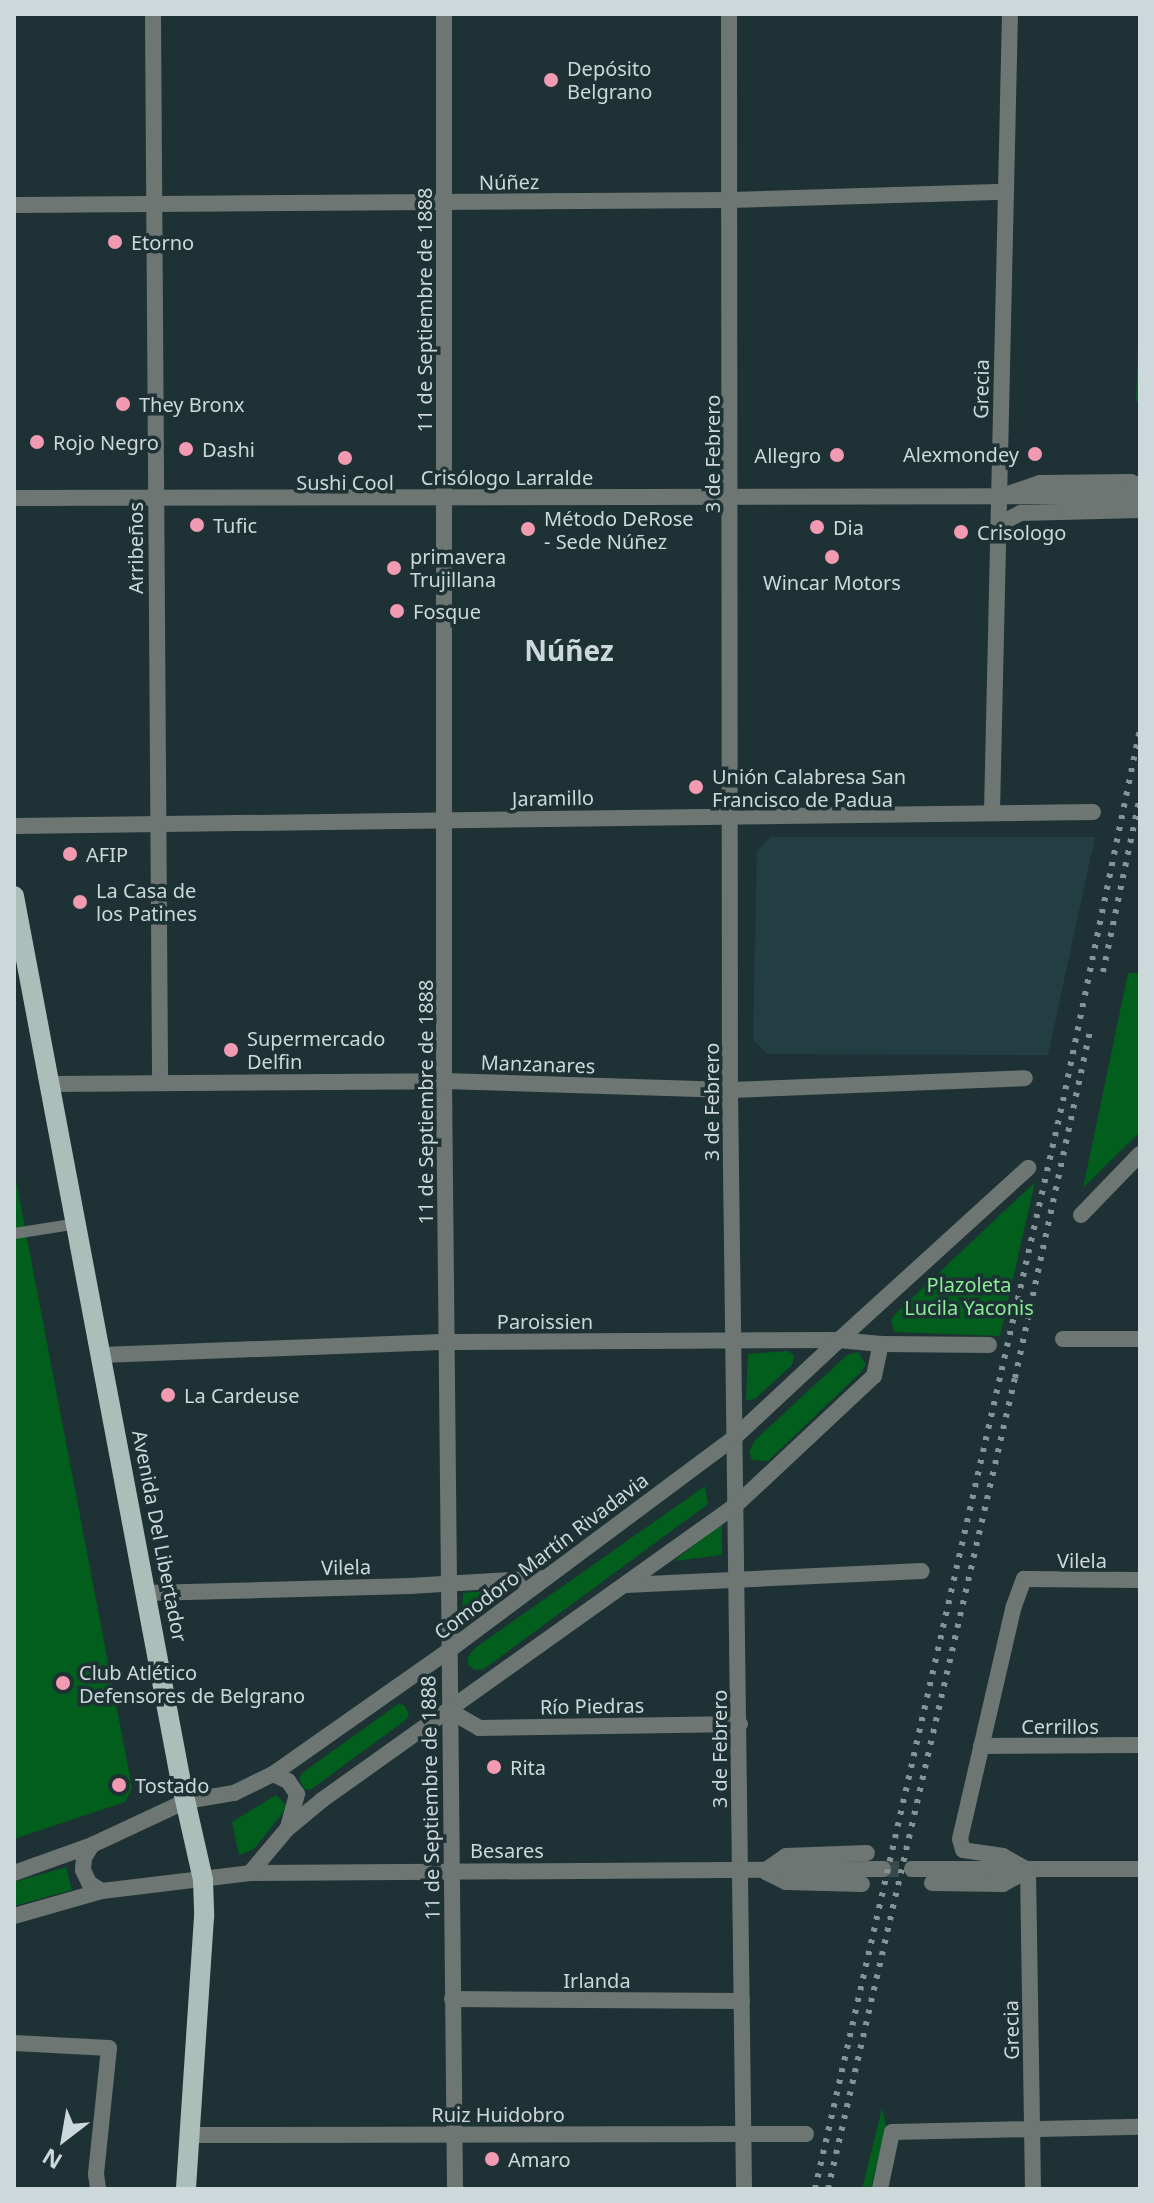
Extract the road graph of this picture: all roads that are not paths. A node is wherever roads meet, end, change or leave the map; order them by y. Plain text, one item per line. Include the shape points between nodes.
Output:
1 (153, 14) edge
2 (444, 14) edge
3 (729, 14) edge
4 (1010, 14) edge
5 (1005, 192) junction
6 (731, 200) junction
7 (154, 203) junction
8 (445, 203) junction
9 (14, 205) edge
10 (1140, 486) edge
11 (155, 495) junction
12 (999, 496) junction
13 (1140, 496) edge
14 (732, 497) junction
15 (14, 498) edge
16 (445, 498) junction
17 (1140, 510) edge
18 (999, 533) junction
19 (992, 812) junction
20 (1093, 812) dead end
21 (733, 816) junction
22 (445, 819) junction
23 (157, 824) junction
24 (14, 826) edge
25 (14, 896) edge
26 (1025, 1078) dead end
27 (444, 1081) junction
28 (160, 1082) junction
29 (50, 1084) junction
30 (730, 1090) junction
31 (1140, 1154) edge
32 (1028, 1168) dead end
33 (1081, 1215) dead end
34 (77, 1223) junction
35 (16, 1233) edge
36 (1063, 1339) dead end
37 (1140, 1339) edge
38 (734, 1340) junction
39 (839, 1340) junction
40 (448, 1342) junction
41 (881, 1344) junction
42 (989, 1345) dead end
43 (102, 1355) junction
44 (735, 1437) junction
45 (736, 1505) junction
46 (922, 1571) dead end
47 (545, 1578) junction
48 (738, 1579) junction
49 (1140, 1580) edge
50 (446, 1583) junction
51 (626, 1585) junction
52 (147, 1593) junction
53 (448, 1651) junction
54 (450, 1711) junction
55 (740, 1724) junction
56 (1140, 1745) edge
57 (981, 1746) junction
58 (273, 1774) junction
59 (186, 1801) junction
60 (287, 1829) junction
61 (92, 1845) junction
62 (867, 1853) dead end
63 (883, 1869) tunnel mouth
64 (912, 1869) tunnel mouth
65 (1140, 1869) edge
66 (452, 1870) junction
67 (739, 1870) junction
68 (1028, 1870) junction
69 (765, 1871) junction
70 (14, 1873) edge
71 (250, 1873) junction
72 (203, 1880) junction
73 (932, 1883) dead end
74 (862, 1884) dead end
75 (102, 1891) junction
76 (14, 1916) edge
77 (452, 1999) junction
78 (742, 2001) junction
79 (14, 2043) edge
80 (1140, 2127) edge
81 (1033, 2129) junction
82 (744, 2133) junction
83 (806, 2134) dead end
84 (190, 2135) junction
85 (454, 2135) junction
86 (98, 2189) edge
87 (186, 2189) edge
88 (455, 2189) edge
89 (744, 2189) edge
90 (880, 2189) edge
91 (1033, 2189) edge

1 - 7 street, Arribeños
2 - 8 street, 11 de Septiembre de 1888
3 - 6 street, 3 de Febrero
4 - 5 street, Grecia
5 - 6 street, Núñez
5 - 12 street, Grecia
6 - 8 street, Núñez
6 - 14 street, 3 de Febrero
7 - 8 street, Núñez
7 - 9 street, Núñez
7 - 11 street, Arribeños
8 - 16 street, 11 de Septiembre de 1888
10 - 12 street, Crisólogo Larralde via 1040,483
11 - 15 street, Crisólogo Larralde
11 - 16 street, Crisólogo Larralde
11 - 23 street, Arribeños
12 - 13 street, Crisólogo Larralde
12 - 14 street, Crisólogo Larralde
12 - 18 street, Grecia
14 - 16 street, Crisólogo Larralde
14 - 21 street, 3 de Febrero
16 - 22 street, 11 de Septiembre de 1888
17 - 18 street via 1021,513 1007,520
18 - 19 street, Grecia
19 - 20 street, Jaramillo
19 - 21 street, Jaramillo
21 - 22 street, Jaramillo
21 - 30 street, 3 de Febrero
22 - 23 street, Jaramillo
22 - 27 street, 11 de Septiembre de 1888
23 - 24 street, Jaramillo
23 - 28 street, Arribeños
25 - 29 main road, Avenida Del Libertador
26 - 30 street, Manzanares
27 - 28 street, Manzanares
27 - 30 street, Manzanares
27 - 40 street, 11 de Septiembre de 1888
28 - 29 street, Manzanares
29 - 34 main road, Avenida Del Libertador
30 - 38 street, 3 de Febrero
31 - 33 street
32 - 39 street, Comodoro Martín Rivadavia
34 - 35 lane
34 - 43 main road, Avenida Del Libertador
36 - 37 street
38 - 39 street, Paroissien
38 - 40 street, Paroissien
38 - 44 street, 3 de Febrero
39 - 41 street, Paroissien
39 - 44 street, Comodoro Martín Rivadavia
40 - 43 street, Paroissien
40 - 50 street, 11 de Septiembre de 1888
41 - 42 street, Paroissien
41 - 45 street via 874,1376
43 - 52 main road, Avenida Del Libertador
44 - 45 street, 3 de Febrero
44 - 47 street, Comodoro Martín Rivadavia
45 - 48 street, 3 de Febrero
45 - 51 street
46 - 48 street
47 - 50 street, Vilela
47 - 53 street, Comodoro Martín Rivadavia
48 - 51 street
48 - 55 street, 3 de Febrero
49 - 57 street, Vilela via 1024,1579
50 - 52 street, Vilela
50 - 53 street, 11 de Septiembre de 1888
51 - 54 street
52 - 59 main road, Avenida Del Libertador
53 - 54 street, 11 de Septiembre de 1888
53 - 58 street, Comodoro Martín Rivadavia
54 - 55 street, Río Piedras via 479,1728
54 - 60 street
54 - 66 street, 11 de Septiembre de 1888
55 - 67 street, 3 de Febrero
56 - 57 street, Cerrillos
57 - 68 street via 961,1831 963,1850 1003,1856
58 - 59 street, Comodoro Martín Rivadavia via 234,1793
58 - 60 street via 288,1781 297,1794
59 - 61 street, Comodoro Martín Rivadavia
59 - 72 main road, Avenida Del Libertador
60 - 71 street
61 - 70 street, Comodoro Martín Rivadavia
61 - 75 street via 83,1870 89,1883
62 - 69 street, Besares via 786,1856
63 - 69 street, Besares
64 - 68 street
65 - 68 street
66 - 67 street, Besares
66 - 71 street, Besares
66 - 77 street, 11 de Septiembre de 1888
67 - 69 street, Besares
67 - 78 street, 3 de Febrero
68 - 73 street via 1003,1884
68 - 81 street, Grecia
69 - 74 street, Besares via 786,1882
71 - 72 street
72 - 75 street
72 - 84 main road, Avenida Del Libertador
75 - 76 street
77 - 78 street, Irlanda
77 - 85 street, 11 de Septiembre de 1888
78 - 82 street, 3 de Febrero
79 - 86 street via 109,2048
80 - 81 street
81 - 90 street via 892,2132
81 - 91 street, Grecia
82 - 83 street, Ruiz Huidobro
82 - 85 street, Ruiz Huidobro
82 - 89 street, 3 de Febrero
84 - 85 street, Ruiz Huidobro
84 - 87 main road, Avenida Del Libertador
85 - 88 street, 11 de Septiembre de 1888

